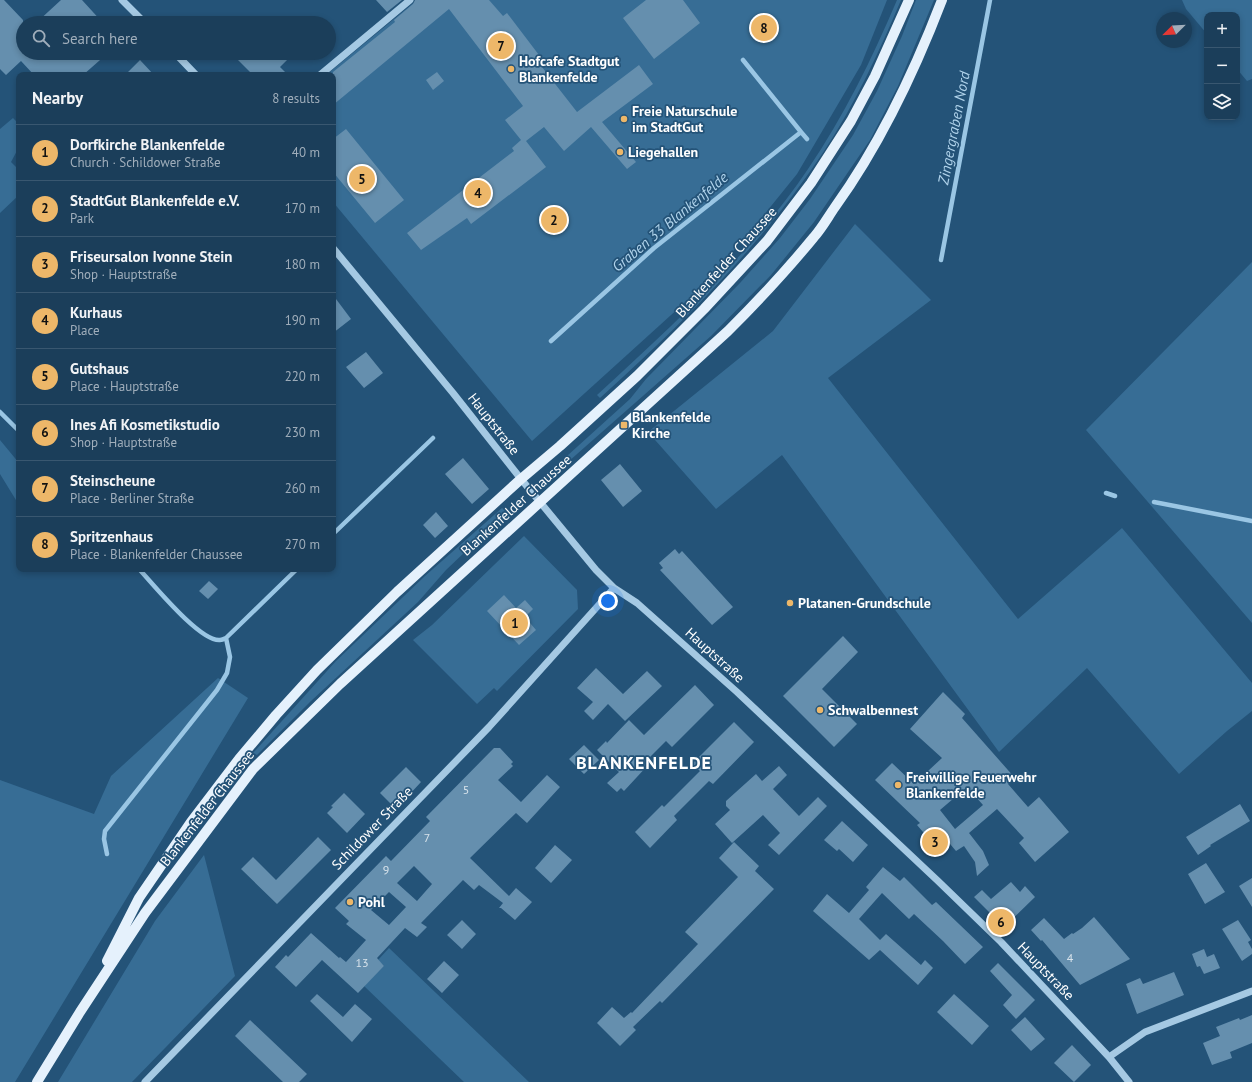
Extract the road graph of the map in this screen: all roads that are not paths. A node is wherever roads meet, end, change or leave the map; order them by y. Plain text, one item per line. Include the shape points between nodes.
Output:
1 (122, 0) edge
2 (410, 0) edge
3 (909, 0) edge
4 (942, 0) edge
5 (138, 16) edge
6 (182, 60) edge
7 (193, 72) edge
8 (324, 72) edge
9 (336, 252) edge
10 (521, 479) junction
11 (540, 502) junction
12 (614, 588) junction
13 (1252, 991) edge
14 (80, 1012) junction
15 (1109, 1057) junction
16 (37, 1082) edge
17 (145, 1082) edge
18 (1129, 1082) edge

1 - 5 street
2 - 8 street
3 - 10 main road, Blankenfelder Chaussee via 875,76 851,121 811,183 771,236 704,309 637,376
4 - 11 main road, Blankenfelder Chaussee via 886,126 859,173 815,236 772,288 728,331
6 - 7 street
9 - 10 street, Hauptstraße via 454,393
10 - 11 street, Hauptstraße
10 - 14 main road, Blankenfelder Chaussee via 392,597 317,670 276,715 192,822 139,898
11 - 12 street, Hauptstraße
11 - 14 main road, Blankenfelder Chaussee via 340,684 253,769 161,890
12 - 15 street, Hauptstraße via 636,603 737,692 938,881 1001,942
12 - 17 street, Schildower Straße via 488,726
13 - 15 street via 1145,1032
14 - 16 main road, Blankenfelder Chaussee
15 - 18 street, Hauptstraße

